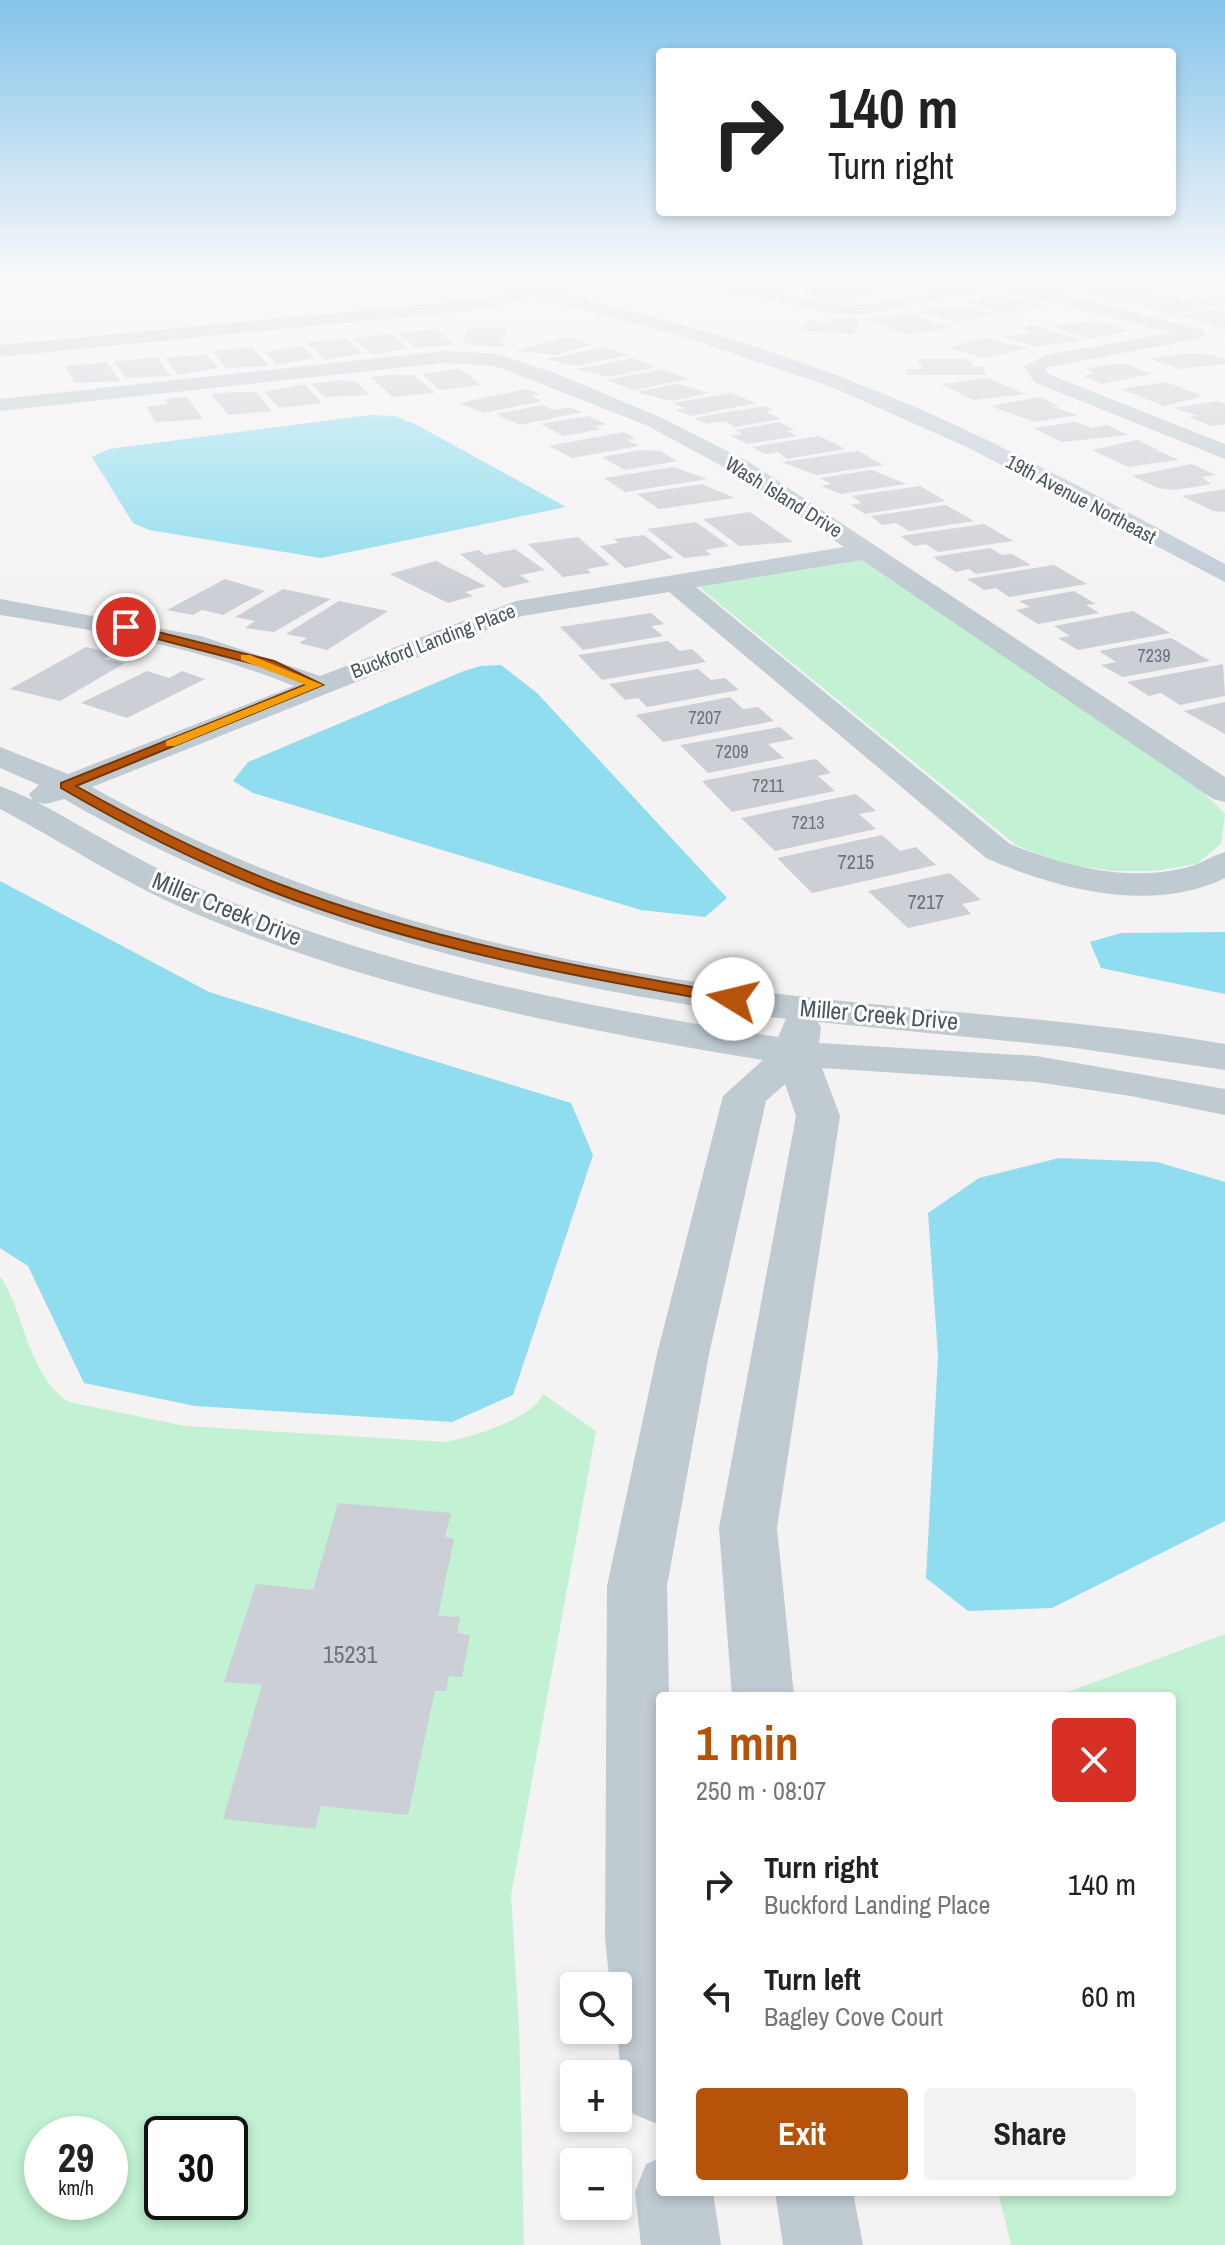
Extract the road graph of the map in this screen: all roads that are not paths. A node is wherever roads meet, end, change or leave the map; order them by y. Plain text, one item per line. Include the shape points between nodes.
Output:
1 (178, 386) edge
2 (563, 386) edge
3 (842, 386) edge
4 (1060, 386) edge
5 (0, 405) edge
6 (1225, 452) edge
7 (868, 551) junction
8 (1225, 574) edge
9 (672, 581) junction
10 (0, 607) edge
11 (317, 685) junction
12 (0, 757) edge
13 (66, 786) junction
14 (1225, 792) edge
15 (9, 801) edge
16 (1225, 863) edge
17 (800, 1031) junction
18 (1225, 1057) edge
19 (1225, 1102) edge
20 (763, 1692) edge
21 (656, 2057) edge
22 (675, 2196) edge
23 (815, 2196) edge
24 (681, 2245) edge
25 (823, 2245) edge

1 - 5 street, Wash Island Drive
2 - 7 street, Wash Island Drive via 653,421 741,467
3 - 8 street, 19th Avenue Northeast via 1009,460
4 - 6 street
7 - 9 street, Buckford Landing Place
7 - 14 street, Wash Island Drive
9 - 11 street, Buckford Landing Place via 516,609
9 - 16 street via 998,851 1049,872 1112,881 1162,883 1213,873
10 - 11 street via 205,646 270,664
11 - 13 street, Buckford Landing Place
12 - 13 street, Miller Creek Drive
13 - 15 street, Buckford Landing Place
13 - 17 street, Miller Creek Drive via 143,829 273,887 402,930 615,979
15 - 17 street, Miller Creek Drive via 203,904 380,968 627,1025
17 - 18 street, Miller Creek Drive via 1135,1040
17 - 19 street, Miller Creek Drive
17 - 20 street via 818,1116 748,1528
17 - 21 street, Miller Creek Drive via 745,1096 683,1354 637,1586 640,1938
22 - 24 street
23 - 25 street

